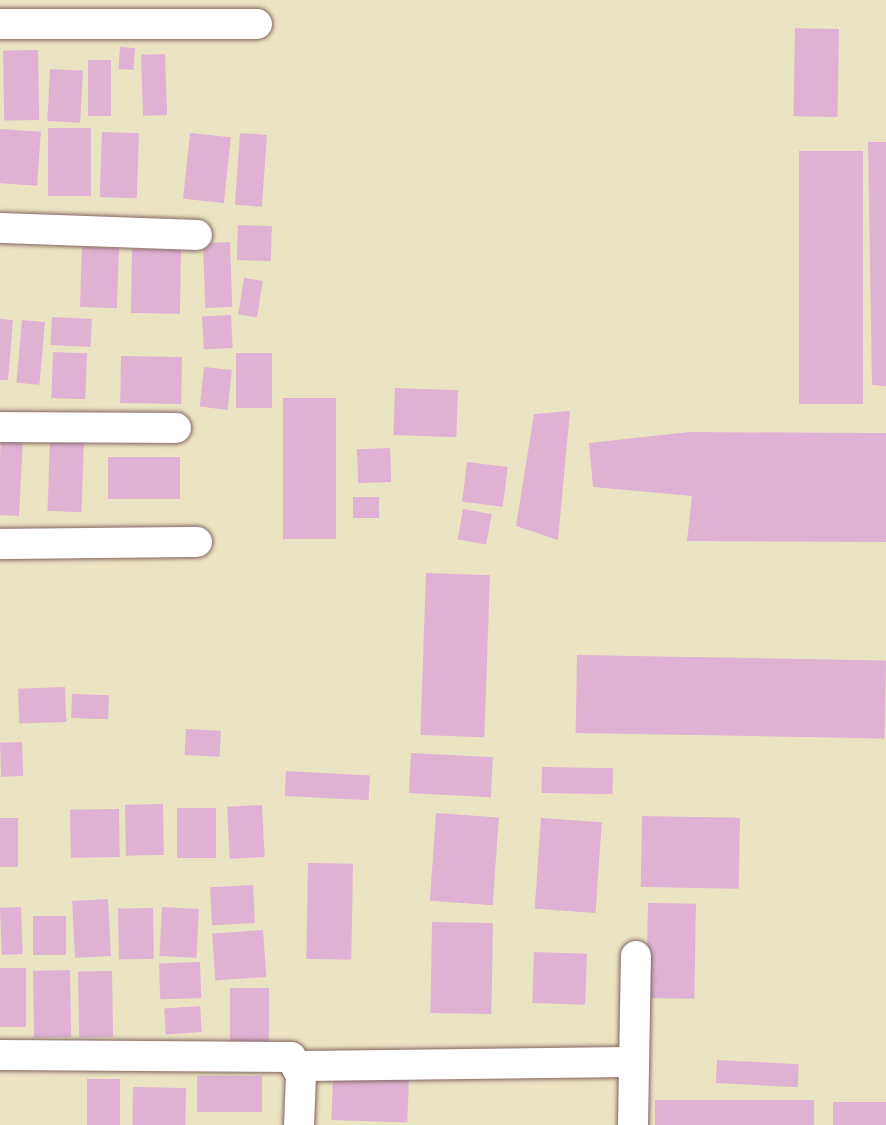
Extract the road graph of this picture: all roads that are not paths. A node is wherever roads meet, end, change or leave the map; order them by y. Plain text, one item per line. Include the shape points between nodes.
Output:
1 (0, 24) edge
2 (257, 24) dead end
3 (0, 228) edge
4 (197, 235) dead end
5 (0, 427) edge
6 (176, 428) dead end
7 (197, 542) dead end
8 (0, 544) edge
9 (636, 956) dead end
10 (0, 1055) edge
11 (634, 1062) junction
12 (299, 1066) junction
13 (299, 1125) edge
14 (633, 1125) edge

1 - 2 street
3 - 4 street
5 - 6 street
7 - 8 street
9 - 11 street
10 - 12 street via 291,1057
11 - 12 street
11 - 14 street
12 - 13 street

